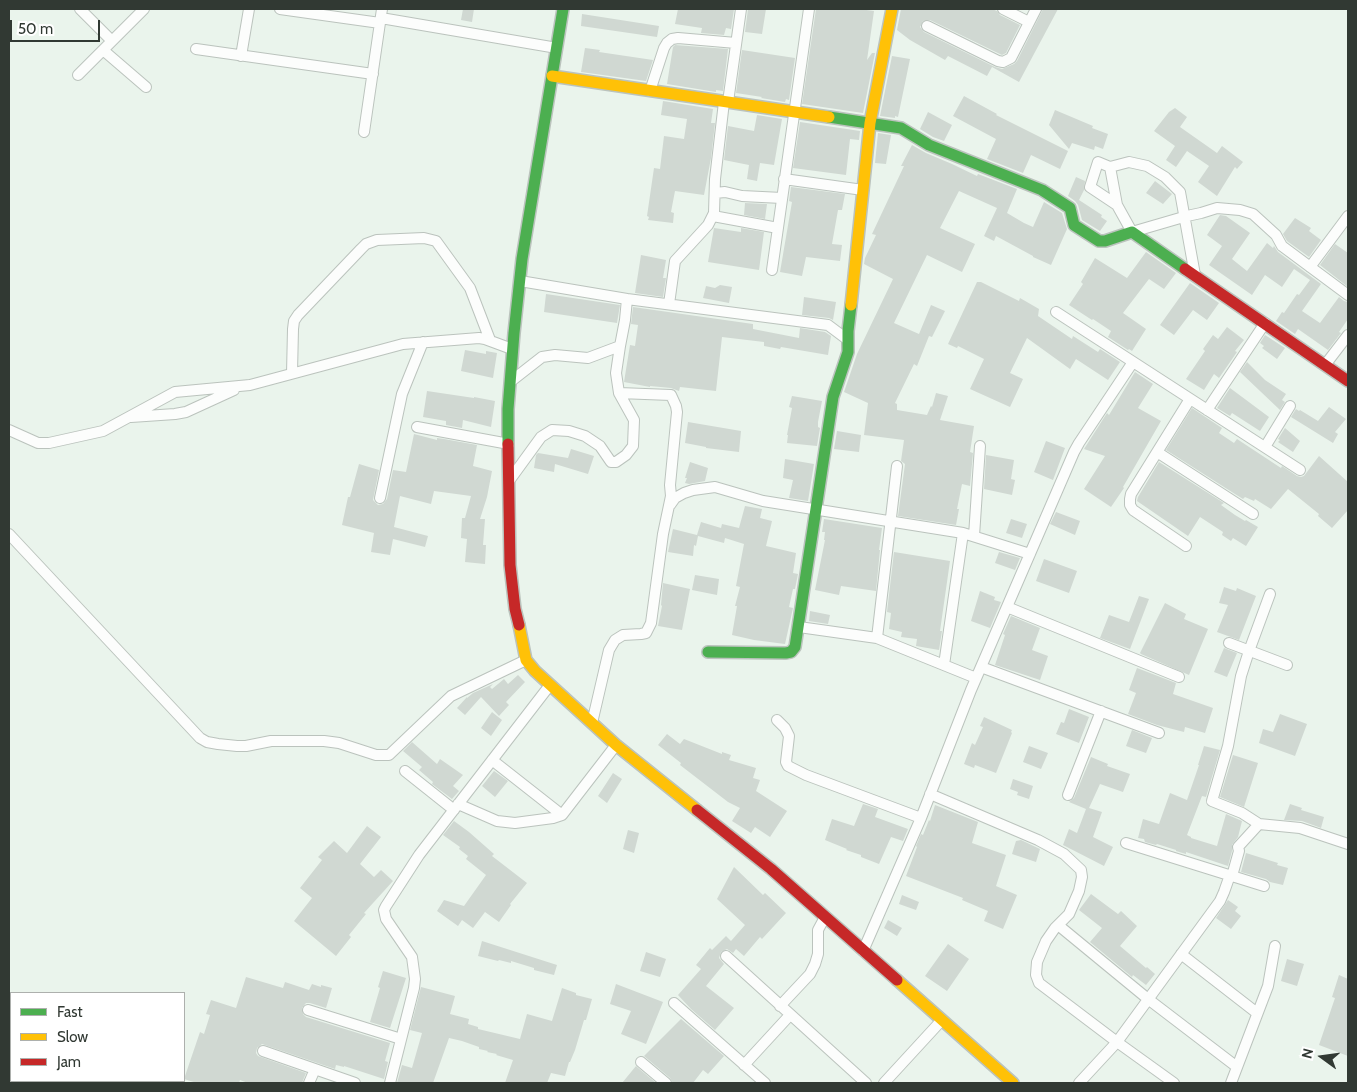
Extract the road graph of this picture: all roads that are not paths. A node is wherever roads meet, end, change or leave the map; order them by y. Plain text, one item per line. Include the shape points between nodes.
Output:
1 (80, 9) edge
2 (144, 9) edge
3 (249, 9) edge
4 (280, 9) edge
5 (563, 9) edge
6 (741, 9) edge
7 (808, 9) edge
8 (892, 9) edge
9 (1003, 9) edge
10 (1036, 9) edge
11 (381, 16) edge
12 (1029, 22) junction
13 (928, 26) dead end
14 (112, 41) junction
15 (736, 43) junction
16 (557, 48) junction
17 (196, 49) dead end
18 (103, 50) junction
19 (241, 56) junction
20 (372, 74) junction
21 (78, 75) dead end
22 (552, 76) junction
23 (146, 87) dead end
24 (650, 91) junction
25 (726, 102) junction
26 (793, 112) junction
27 (870, 123) junction
28 (364, 132) dead end
29 (1110, 167) junction
30 (784, 179) junction
31 (863, 190) junction
32 (715, 193) junction
33 (782, 198) junction
34 (1117, 205) junction
35 (713, 216) junction
36 (1348, 216) edge
37 (1184, 217) junction
38 (778, 228) junction
39 (1132, 232) junction
40 (1310, 268) junction
41 (772, 270) dead end
42 (1195, 276) junction
43 (520, 281) junction
44 (1348, 295) edge
45 (627, 299) junction
46 (668, 304) junction
47 (1056, 312) dead end
48 (1265, 323) junction
49 (1348, 335) edge
50 (490, 340) junction
51 (848, 340) junction
52 (423, 342) junction
53 (620, 346) junction
54 (512, 349) junction
55 (1134, 362) junction
56 (1326, 365) junction
57 (292, 373) junction
58 (1348, 380) edge
59 (510, 382) junction
60 (240, 386) junction
61 (619, 392) junction
62 (1190, 399) junction
63 (1290, 406) dead end
64 (1207, 410) junction
65 (128, 417) junction
66 (418, 427) dead end
67 (9, 430) edge
68 (509, 444) junction
69 (980, 446) dead end
70 (1265, 447) junction
71 (1157, 452) junction
72 (897, 466) dead end
73 (1300, 470) dead end
74 (509, 481) junction
75 (380, 498) dead end
76 (669, 506) junction
77 (817, 509) junction
78 (1253, 514) dead end
79 (891, 522) junction
80 (9, 534) edge
81 (968, 535) junction
82 (1186, 546) dead end
83 (1030, 554) junction
84 (1270, 594) dead end
85 (1007, 607) junction
86 (799, 627) junction
87 (877, 638) junction
88 (1230, 643) dead end
89 (1249, 651) junction
90 (708, 652) dead end
91 (526, 660) junction
92 (944, 665) junction
93 (1287, 665) dead end
94 (981, 667) junction
95 (1179, 677) dead end
96 (976, 678) junction
97 (550, 686) junction
98 (1100, 711) junction
99 (777, 720) dead end
100 (592, 723) junction
101 (1159, 733) dead end
102 (616, 745) junction
103 (492, 760) junction
104 (405, 771) dead end
105 (930, 794) junction
106 (1068, 795) dead end
107 (456, 807) junction
108 (562, 815) junction
109 (921, 818) junction
110 (1258, 824) junction
111 (1126, 843) dead end
112 (1348, 844) edge
113 (1231, 876) junction
114 (1264, 886) dead end
115 (825, 917) junction
116 (1058, 925) junction
117 (1275, 946) dead end
118 (863, 952) junction
119 (1181, 954) junction
120 (726, 956) dead end
121 (1148, 999) junction
122 (674, 1002) dead end
123 (780, 1006) junction
124 (308, 1010) dead end
125 (1257, 1013) junction
126 (790, 1015) junction
127 (941, 1021) junction
128 (402, 1039) junction
129 (1117, 1042) junction
130 (263, 1051) dead end
131 (641, 1062) dead end
132 (744, 1065) junction
133 (1237, 1067) junction
134 (315, 1069) junction
135 (1005, 1081) edge
136 (309, 1083) edge
137 (355, 1083) edge
138 (390, 1083) edge
139 (666, 1083) edge
140 (765, 1083) edge
141 (866, 1083) edge
142 (884, 1083) edge
143 (1079, 1083) edge
144 (1174, 1083) edge
145 (1232, 1083) edge

1 - 14 street
2 - 14 street
3 - 19 street
4 - 11 street
5 - 16 street
6 - 15 street
7 - 26 street
8 - 27 street
9 - 12 street
10 - 12 street
11 - 16 street
11 - 20 street
12 - 13 street via 1011,58 1003,62
14 - 18 street
15 - 24 street via 672,39 664,48
15 - 25 street
16 - 22 street
17 - 19 street
18 - 21 street
18 - 23 street
19 - 20 street
20 - 28 street
22 - 24 street
22 - 43 street
24 - 25 street
25 - 26 street
25 - 32 street
26 - 27 street
26 - 30 street
27 - 31 street
27 - 39 street via 901,128 929,145 1042,190 1070,208 1074,225 1099,241
29 - 34 street
29 - 34 street via 1098,162 1090,187
29 - 37 street via 1130,162 1147,166 1165,177 1180,192
30 - 31 street
30 - 33 street
31 - 51 street
32 - 33 street
32 - 35 street
33 - 38 street
34 - 39 street
35 - 38 street
35 - 46 street via 675,261
36 - 40 street
37 - 39 street
37 - 40 street via 1217,208 1253,214 1276,235 1282,246
37 - 42 street
38 - 41 street
39 - 42 street
40 - 44 street
42 - 48 street
43 - 45 street
43 - 54 street
45 - 46 street
45 - 53 street
46 - 51 street via 828,326
47 - 55 street
48 - 56 street
48 - 64 street
49 - 56 street
50 - 52 street via 473,338
50 - 54 street
50 - 57 street via 470,288 436,241 424,238 377,240 366,244 294,321
51 - 77 street via 848,352 833,397
52 - 57 street
52 - 75 street via 402,394
53 - 59 street via 588,358 542,357
53 - 61 street via 616,373
54 - 59 street
55 - 62 street
55 - 83 street via 1079,443
56 - 58 street
57 - 60 street
59 - 68 street
60 - 65 street via 186,412
60 - 65 street via 174,392
61 - 74 street via 634,420 633,446 626,455 611,462 600,446 585,436 552,430 542,437
61 - 76 street via 671,395 674,400 677,412
62 - 64 street
62 - 71 street
63 - 70 street
64 - 70 street
65 - 67 street via 102,431 50,443 38,442
66 - 68 street
68 - 74 street
69 - 81 street
70 - 73 street
71 - 78 street
71 - 82 street via 1131,494 1130,505
72 - 79 street
74 - 91 street via 514,609
76 - 77 street via 684,494 715,487 763,501
76 - 100 street via 651,623 646,633 623,635 609,650
77 - 79 street
77 - 86 street
79 - 81 street
79 - 87 street
80 - 91 street via 207,742 237,746 274,740 324,741 376,755 388,755 451,696
81 - 83 street
81 - 92 street
83 - 85 street
84 - 89 street
85 - 94 street
85 - 95 street
86 - 87 street
86 - 90 street via 792,652
87 - 92 street
88 - 89 street
89 - 93 street
89 - 110 street via 1212,801 1242,813
91 - 97 street
92 - 96 street
94 - 96 street
94 - 98 street
96 - 105 street
97 - 100 street
97 - 103 street
98 - 101 street
98 - 106 street
99 - 109 street via 788,736 788,766
100 - 102 street
102 - 108 street
102 - 115 street via 771,869
103 - 107 street
103 - 108 street
104 - 107 street
105 - 109 street
105 - 116 street via 1038,840 1064,854 1080,870 1081,884 1073,906
107 - 108 street via 515,823
107 - 128 street via 419,855 384,910 386,919 412,957 415,971
109 - 118 street
110 - 112 street via 1300,828
110 - 113 street via 1238,847
111 - 113 street
113 - 114 street
113 - 119 street via 1220,901
115 - 118 street
115 - 123 street via 818,930 818,954 810,974
116 - 121 street
116 - 129 street via 1046,941 1037,962 1039,983
117 - 125 street via 1268,986
118 - 127 street
119 - 121 street
119 - 125 street
120 - 123 street
121 - 129 street
121 - 133 street
122 - 132 street
123 - 126 street
124 - 128 street
125 - 133 street
126 - 132 street
126 - 141 street
127 - 135 street
127 - 142 street
128 - 138 street
129 - 143 street
129 - 144 street
130 - 134 street
131 - 139 street
132 - 140 street
133 - 145 street
134 - 136 street
134 - 137 street

